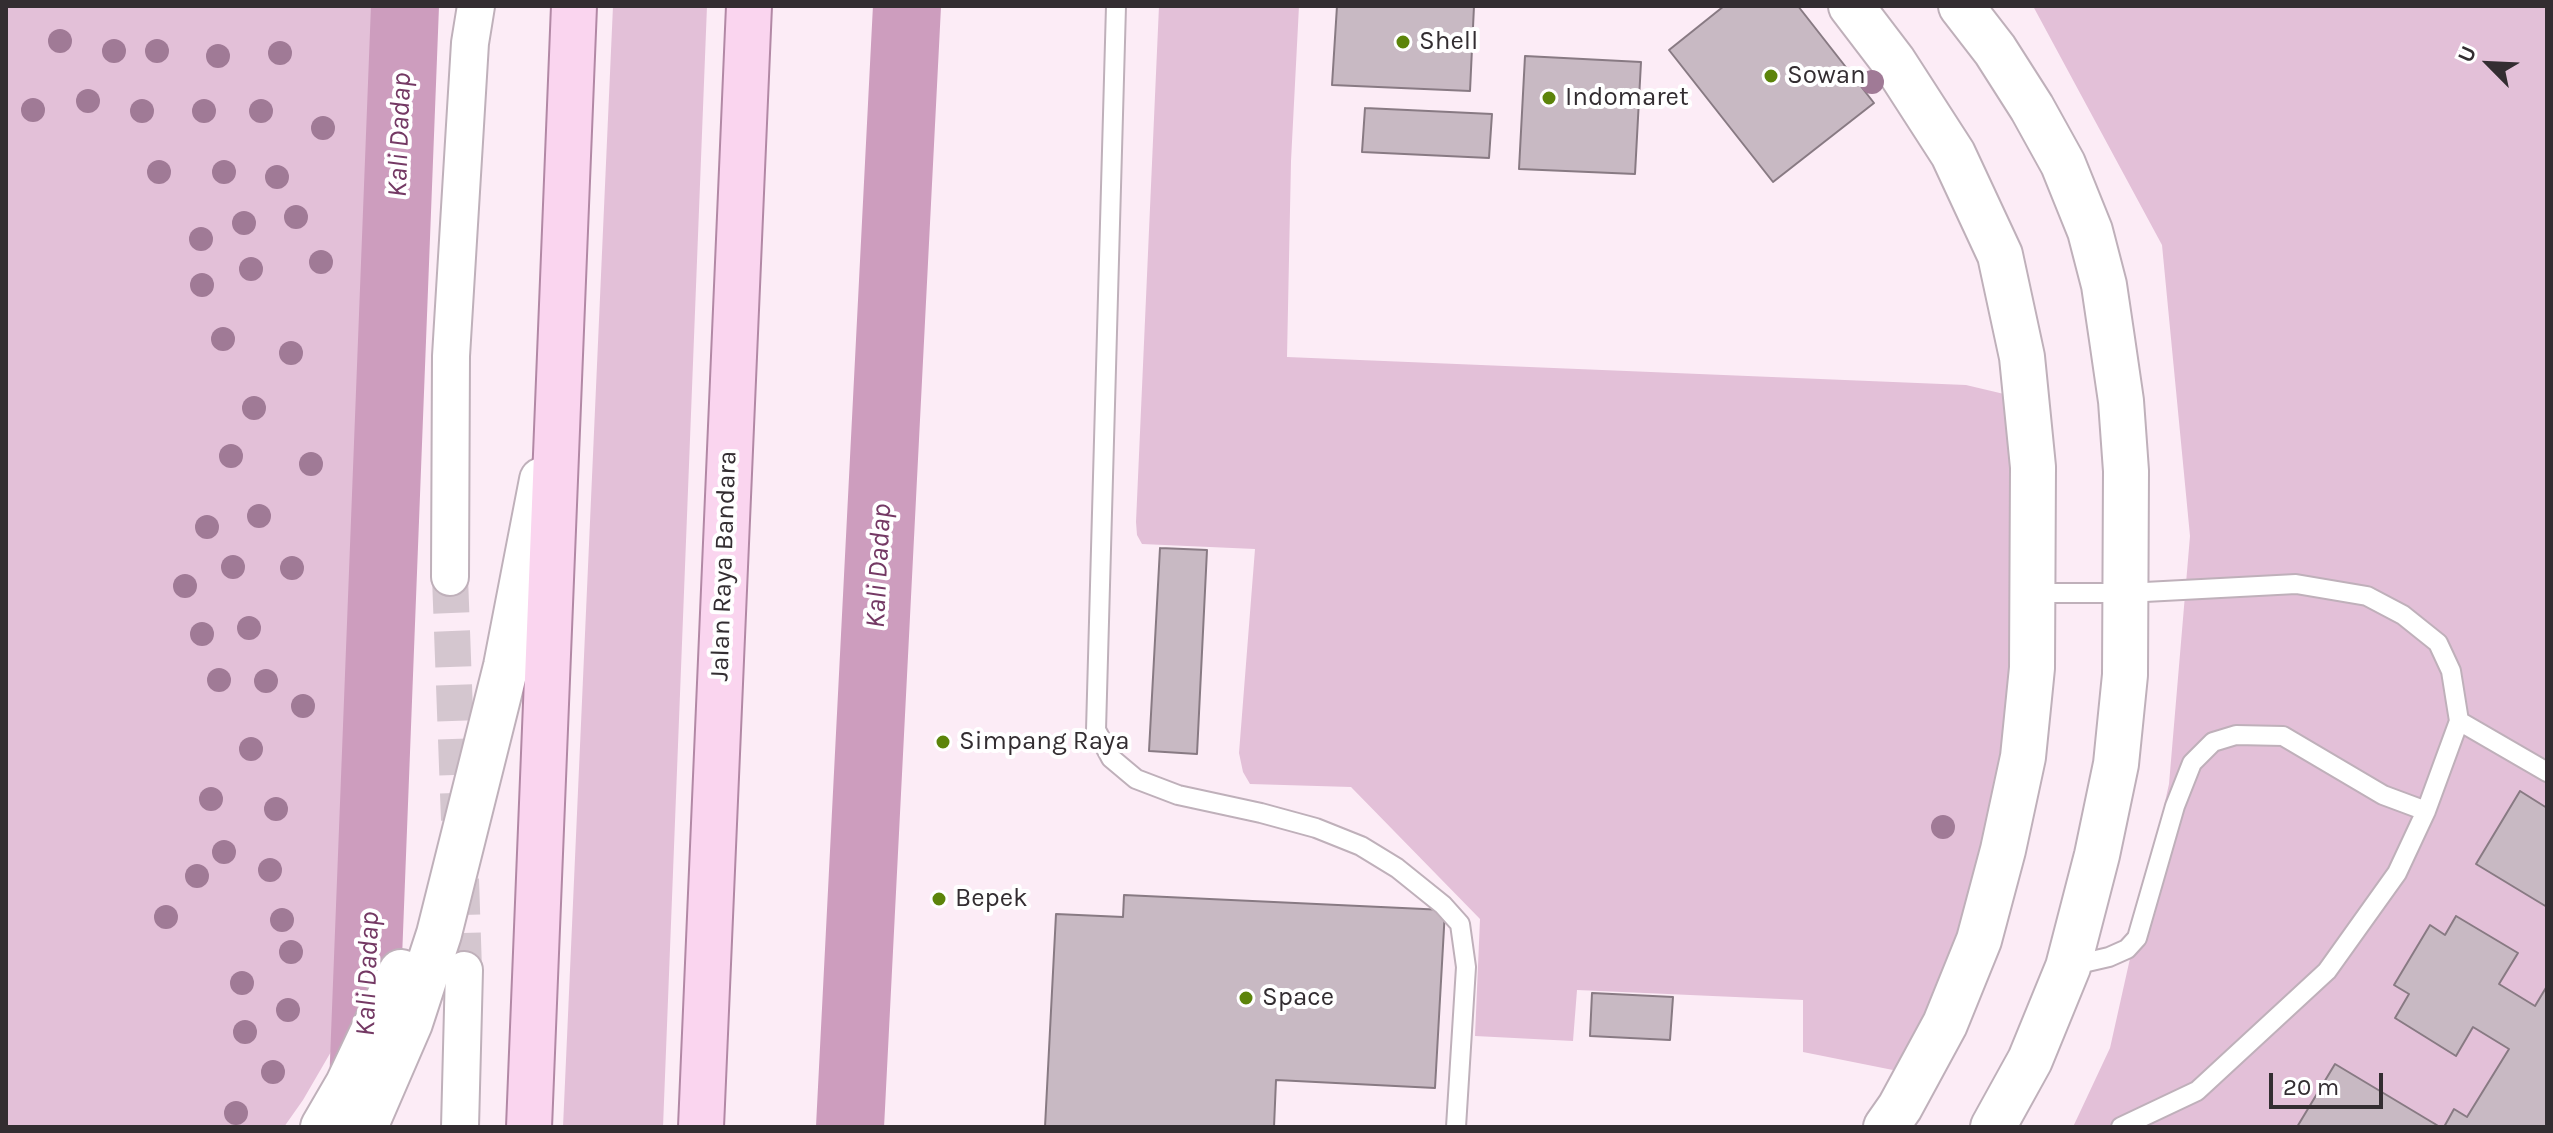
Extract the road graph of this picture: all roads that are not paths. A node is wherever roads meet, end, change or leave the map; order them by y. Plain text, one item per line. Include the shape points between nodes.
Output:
1 (476, 6) edge
2 (574, 6) edge
3 (749, 6) edge
4 (1116, 6) edge
5 (1851, 6) edge
6 (1961, 6) edge
7 (559, 391) junction
8 (450, 577) tunnel mouth
9 (2032, 593) junction
10 (2126, 593) junction
11 (2459, 721) junction
12 (2547, 772) edge
13 (472, 795) junction
14 (2426, 811) junction
15 (2068, 967) junction
16 (464, 970) tunnel mouth
17 (323, 1127) edge
18 (365, 1127) edge
19 (460, 1127) edge
20 (529, 1127) edge
21 (701, 1127) edge
22 (1456, 1127) edge
23 (1886, 1127) edge
24 (1993, 1127) edge
25 (2121, 1127) edge

1 - 8 street via 451,356
2 - 7 main road
3 - 21 main road, Jalan Raya Bandara
4 - 22 lane via 1096,730 1111,758 1136,779 1178,795 1316,828 1361,846 1443,905 1460,924 1466,967
5 - 9 street via 1953,154 2000,255 2022,357 2033,467
6 - 10 street via 2032,108 2063,164 2090,231 2104,285 2121,401
7 - 13 street via 506,666
7 - 20 main road
9 - 10 lane
9 - 23 street via 2032,668 2023,757 1983,925 1945,1024
10 - 11 lane via 2296,584 2367,596 2403,615 2438,643 2451,671
10 - 15 street via 2116,764
11 - 12 lane
11 - 14 lane
13 - 17 street via 403,969
13 - 18 street via 439,934 410,1023
14 - 15 lane via 2383,795 2283,736 2236,735 2213,742 2192,763 2175,806 2137,938 2109,957
14 - 25 lane via 2397,873 2327,971 2197,1091
15 - 24 street via 2030,1060
16 - 19 street

